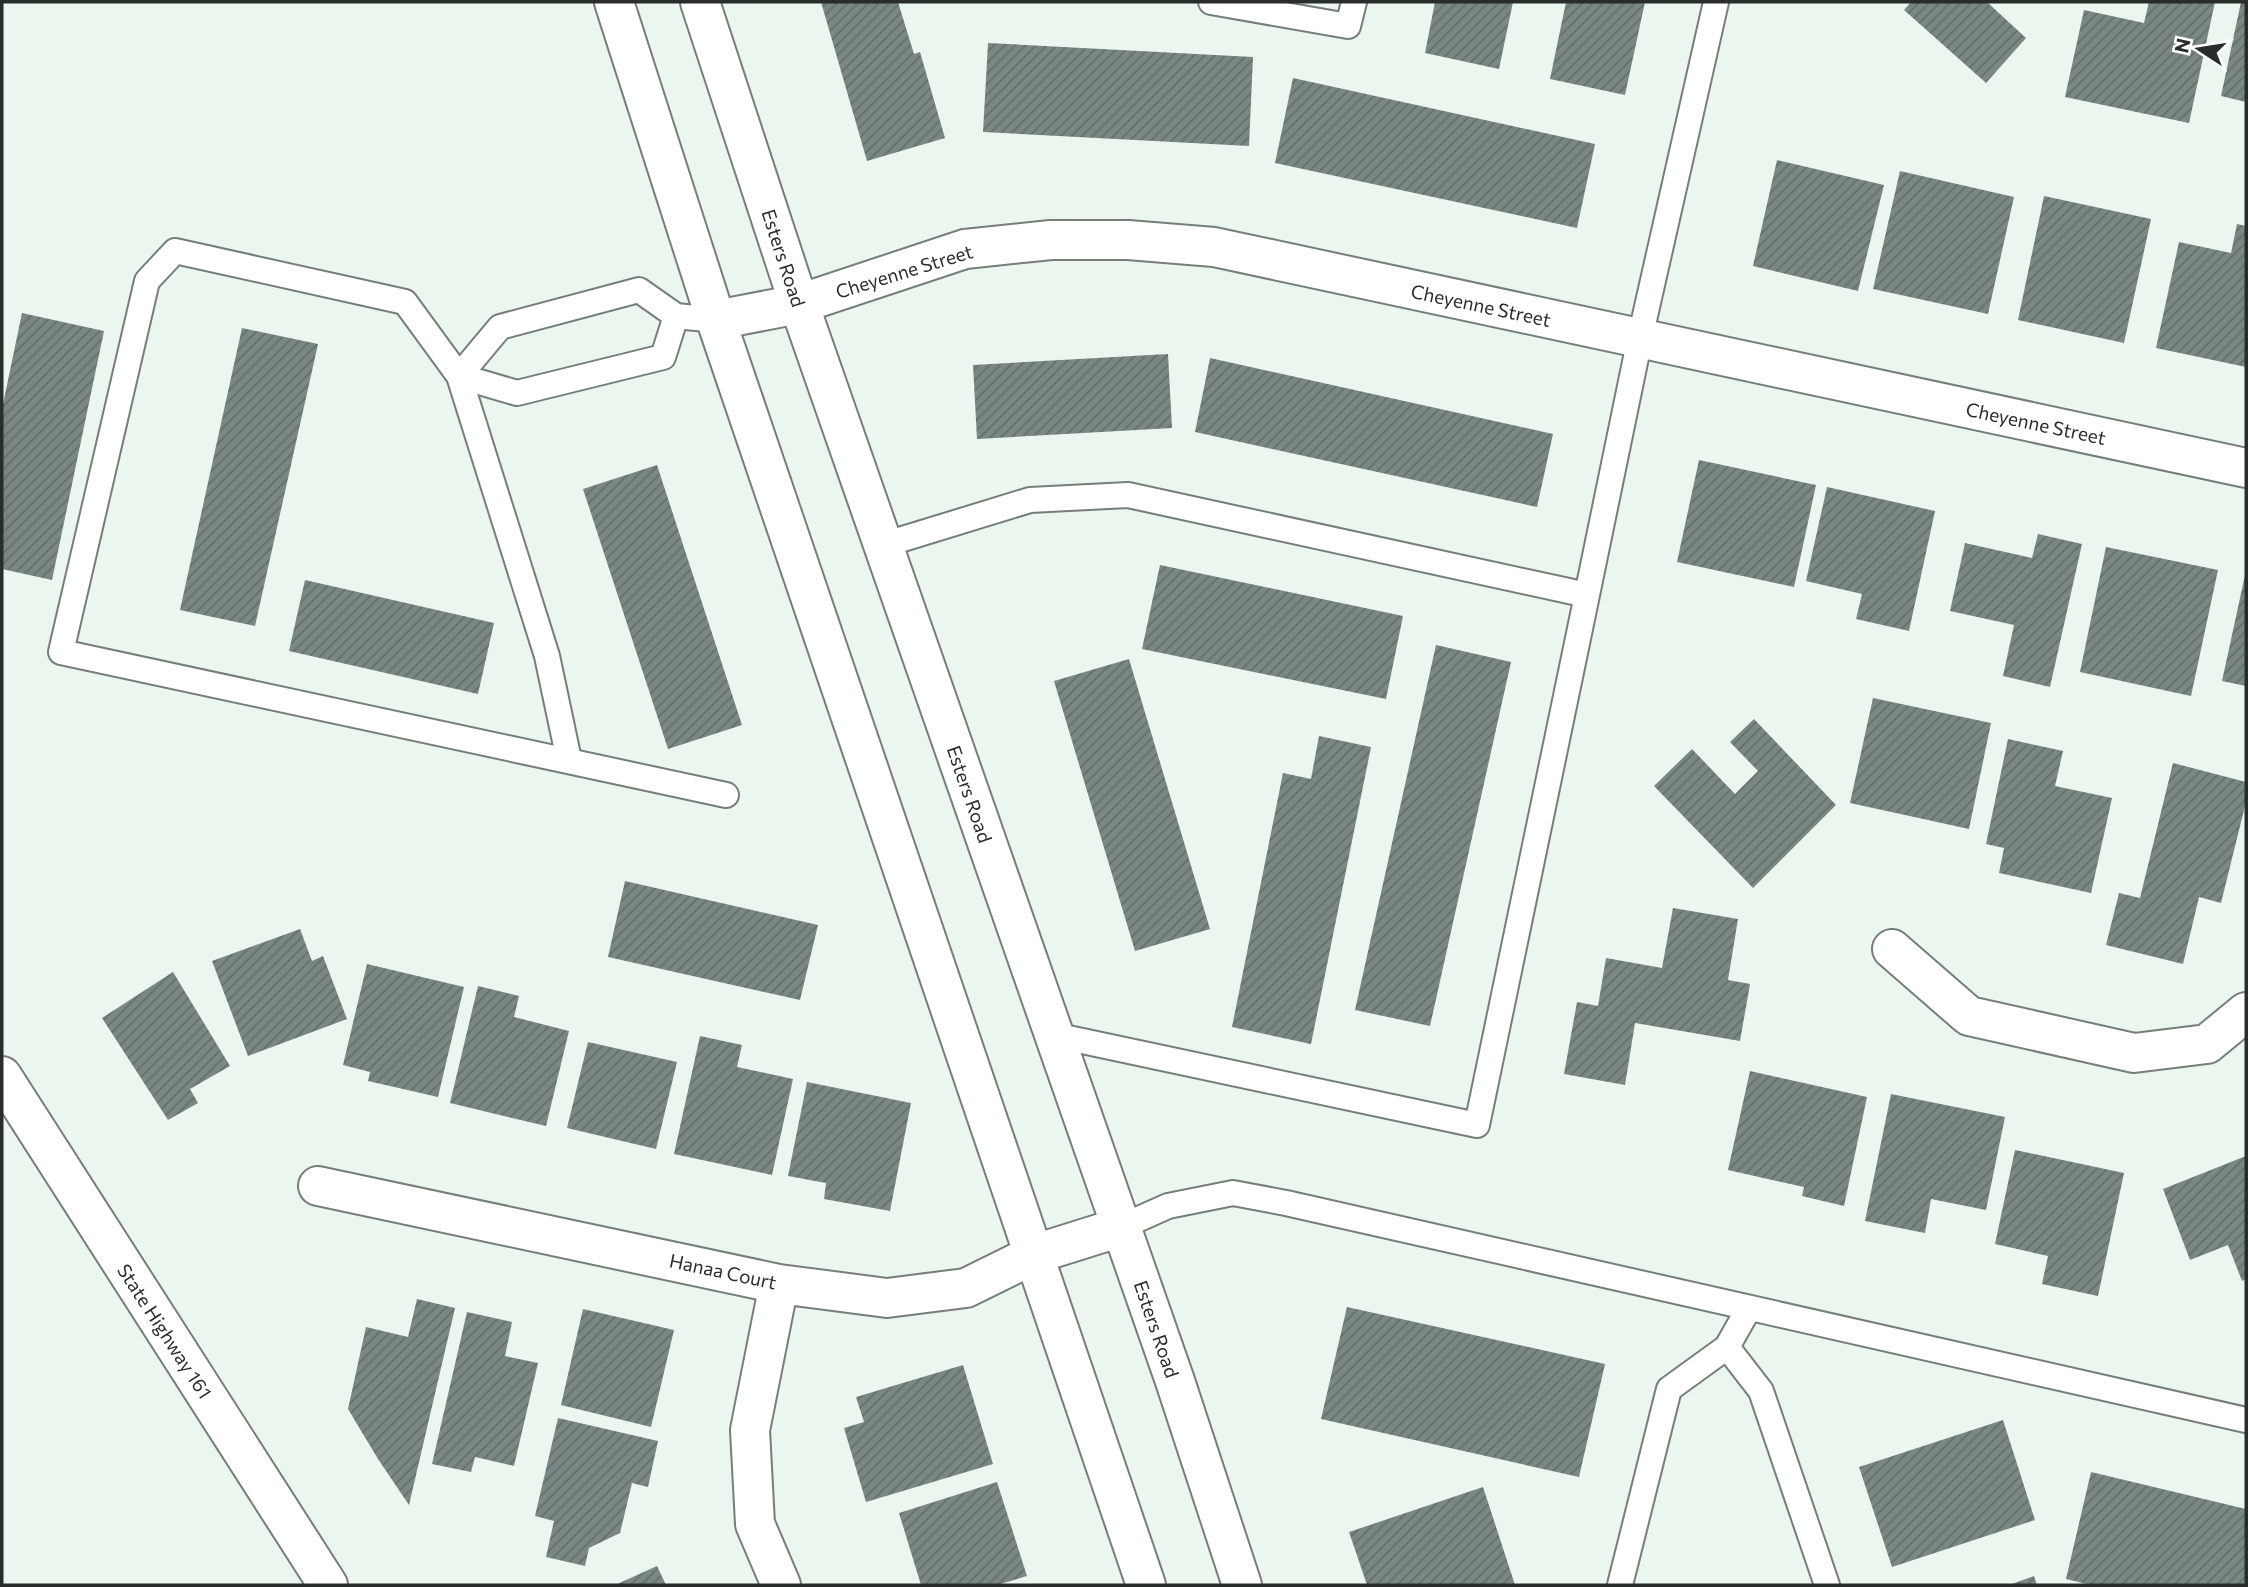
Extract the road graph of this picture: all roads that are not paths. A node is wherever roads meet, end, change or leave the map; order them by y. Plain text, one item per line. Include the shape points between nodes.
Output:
1 (614, 2) edge
2 (701, 2) edge
3 (1211, 2) edge
4 (1354, 2) edge
5 (1716, 2) edge
6 (799, 304) junction
7 (676, 316) junction
8 (716, 320) junction
9 (1640, 338) junction
10 (459, 376) junction
11 (2246, 468) edge
12 (883, 545) junction
13 (1587, 594) junction
14 (569, 760) junction
15 (726, 795) dead end
16 (1892, 949) dead end
17 (2246, 1013) edge
18 (1054, 1035) junction
19 (2, 1076) edge
20 (318, 1186) dead end
21 (1121, 1227) junction
22 (1035, 1254) junction
23 (779, 1284) junction
24 (1749, 1308) junction
25 (1727, 1347) junction
26 (2246, 1420) edge
27 (328, 1585) edge
28 (781, 1585) edge
29 (1146, 1585) edge
30 (1242, 1585) edge
31 (1620, 1585) edge
32 (1827, 1585) edge

1 - 8 street
2 - 6 street, Esters Road
3 - 4 lane via 1348,26
5 - 9 lane
6 - 8 street, Cheyenne Street
6 - 9 street, Cheyenne Street via 965,249 1051,240 1128,240 1214,247
6 - 12 street, Esters Road
7 - 8 lane
7 - 10 lane via 639,289 513,323 500,327
7 - 10 lane via 663,357 517,393
8 - 22 street
9 - 11 street, Cheyenne Street
9 - 13 lane
10 - 14 lane via 547,656
10 - 14 lane via 405,302 175,251 147,281 61,652
12 - 13 lane via 1030,500 1128,495
12 - 18 street, Esters Road
13 - 18 lane via 1477,1125
14 - 15 lane
16 - 17 street via 1969,1016 2134,1053 2207,1044
18 - 21 street, Esters Road
19 - 27 street, State Highway 161
20 - 23 street, Hanaa Court
21 - 22 street, Hanaa Court
21 - 24 lane via 1168,1206 1233,1193
21 - 30 street, Esters Road
22 - 23 street, Hanaa Court via 966,1288 887,1298
22 - 29 street
23 - 28 street via 750,1430 755,1524
24 - 25 lane
24 - 26 lane
25 - 31 lane via 1669,1389
25 - 32 lane via 1761,1391

